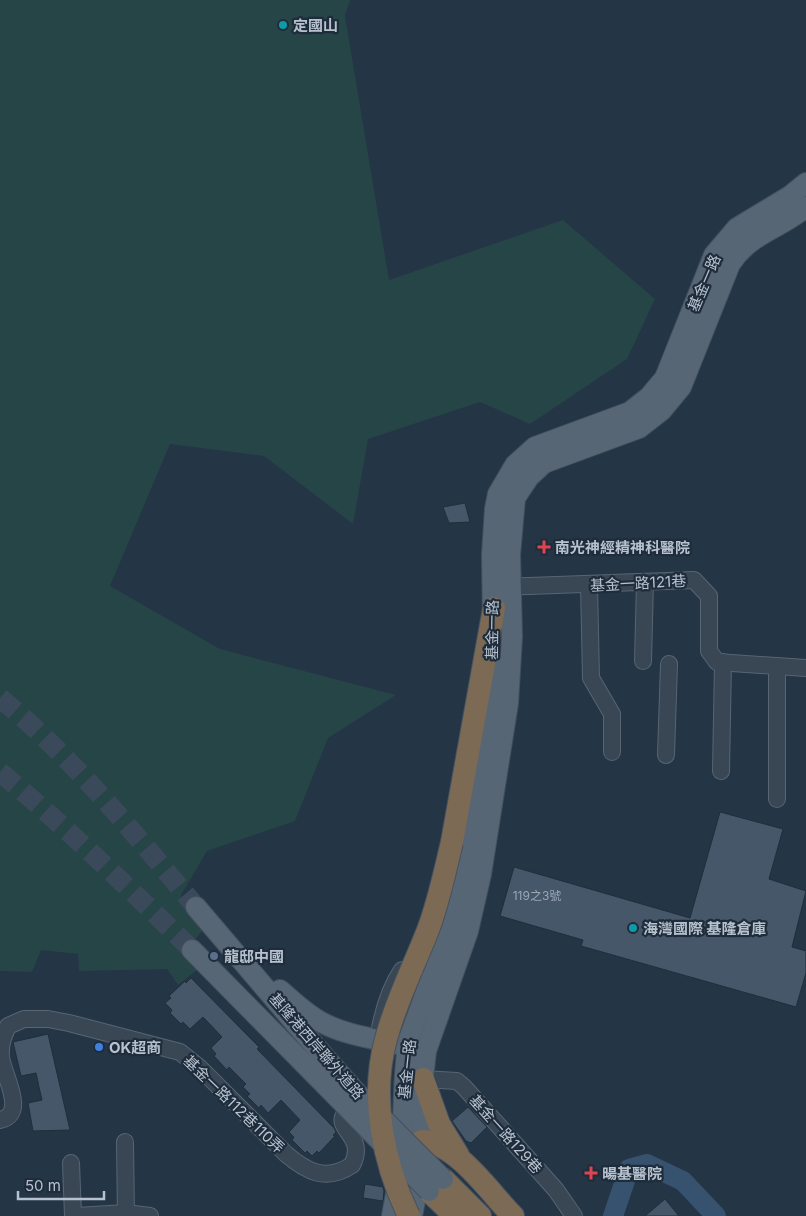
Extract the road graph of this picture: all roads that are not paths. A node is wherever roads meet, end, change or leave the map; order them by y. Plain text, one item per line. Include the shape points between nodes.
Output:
1 (806, 184) edge
2 (806, 207) edge
3 (645, 582) junction
4 (589, 585) junction
5 (502, 597) junction
6 (643, 661) dead end
7 (723, 662) junction
8 (668, 664) dead end
9 (777, 666) junction
10 (806, 668) edge
11 (612, 752) dead end
12 (666, 755) dead end
13 (721, 771) dead end
14 (776, 799) dead end
15 (466, 900) junction
16 (196, 907) tunnel mouth
17 (192, 950) tunnel mouth
18 (240, 957) junction
19 (377, 1039) junction
20 (408, 1047) junction
21 (423, 1079) junction
22 (356, 1095) junction
23 (0, 1120) edge
24 (125, 1142) dead end
25 (412, 1144) junction
26 (71, 1163) dead end
27 (466, 1166) junction
28 (436, 1185) junction
29 (510, 1213) edge
30 (126, 1214) edge
31 (73, 1216) edge
32 (77, 1216) edge
33 (150, 1216) edge
34 (392, 1216) edge
35 (411, 1216) edge
36 (455, 1216) edge
37 (480, 1216) edge
38 (574, 1216) edge

1 - 5 main road, 基金一路 via 736,228 721,245 714,255 665,378 650,397 630,412 535,447 515,465 498,494 495,509 492,555
2 - 5 main road, 基金一路 via 748,242 735,256 681,387 662,410 639,428 544,463 529,477 515,498 512,511 510,555
3 - 4 street, 基金一路121巷
3 - 6 street
3 - 7 street, 基金一路121巷 via 694,580 709,596 709,650 717,662
4 - 5 street, 基金一路121巷
4 - 11 street via 591,678 612,714
5 - 15 main road, 基金一路 via 490,701 463,871
5 - 35 highway, bridge via 443,880 429,927 392,1019 382,1060 382,1133 390,1165
7 - 9 street
7 - 13 street
8 - 12 street
9 - 10 street
9 - 14 street
15 - 19 street via 415,950 399,973 383,1011
15 - 20 main road, 基金一路 via 450,926
15 - 21 main road, 基金一路 via 468,931 428,1045
16 - 18 main road, 基隆港西岸聯外道路
17 - 22 main road, 基隆港西岸聯外道路
18 - 19 main road via 312,1016 336,1029
18 - 22 main road, 基隆港西岸聯外道路
19 - 20 main road
19 - 22 street
20 - 21 main road
20 - 25 main road, 基金一路 via 404,1077
21 - 25 main road, 基金一路
21 - 27 highway via 439,1124
21 - 38 street, 基金一路129巷 via 457,1081 464,1087 556,1190
22 - 23 street, 基金一路112巷110弄 via 342,1120 353,1137 355,1160 345,1170 336,1173 312,1172 286,1154 180,1052 69,1023 24,1019 8,1026 2,1039 1,1058 14,1102 13,1112
22 - 28 main road, 基隆港西岸聯外道路, bridge
24 - 30 street
25 - 27 highway via 433,1142
25 - 34 main road, 基金一路
25 - 35 main road, 基金一路 via 418,1185
26 - 31 street
27 - 29 highway
28 - 36 highway
28 - 37 highway
30 - 32 street
30 - 33 street

